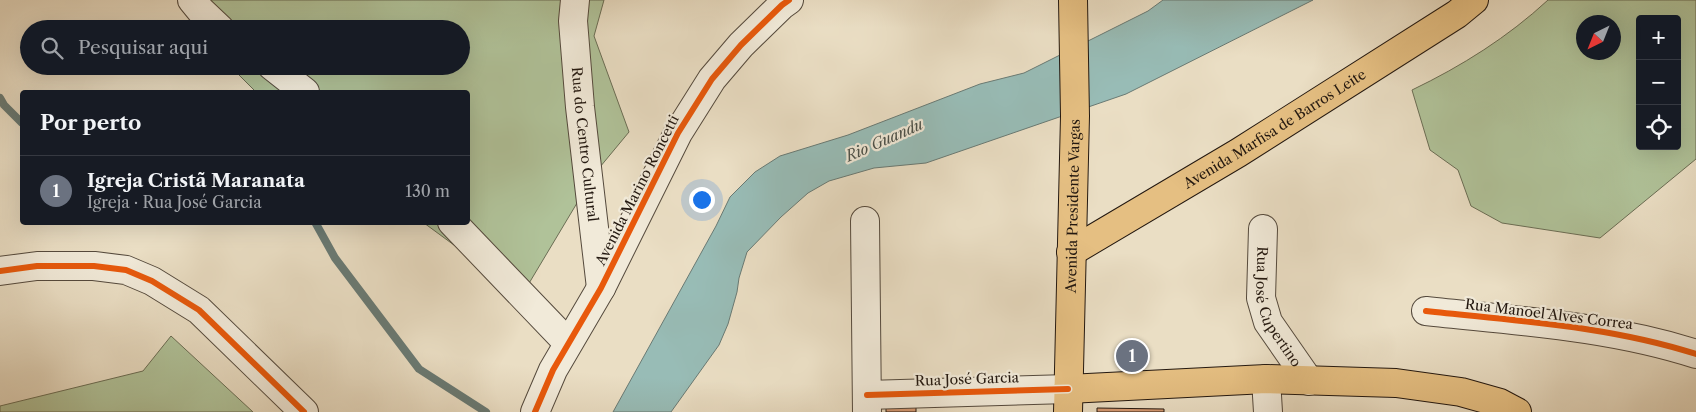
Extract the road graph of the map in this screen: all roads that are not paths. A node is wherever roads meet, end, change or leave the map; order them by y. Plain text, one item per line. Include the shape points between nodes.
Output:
1 (192, 0) edge
2 (574, 0) edge
3 (789, 0) edge
4 (1073, 0) edge
5 (1474, 0) edge
6 (211, 20) edge
7 (283, 75) edge
8 (302, 90) edge
9 (865, 221) dead end
10 (455, 225) edge
11 (1263, 229) dead end
12 (1071, 252) junction
13 (0, 271) edge
14 (601, 288) junction
15 (1426, 311) dead end
16 (568, 343) junction
17 (1696, 354) edge
18 (1266, 379) junction
19 (1309, 381) junction
20 (1068, 400) edge
21 (867, 403) edge
22 (304, 412) edge
23 (535, 412) edge
24 (1268, 412) edge
25 (1517, 412) edge

1 - 6 street
2 - 14 street, Rua do Centro Cultural via 580,107
3 - 14 street, Avenida Marino Roncetti via 741,45 712,79 678,134
4 - 12 main road, Avenida Presidente Vargas via 1075,116
5 - 12 main road, Avenida Marfisa de Barros Leite via 1458,14 1246,147
7 - 8 street
9 - 21 street
10 - 16 street
11 - 19 street, Rua José Cupertino via 1263,306 1268,322
12 - 20 main road, Avenida Presidente Vargas
13 - 22 street via 37,266 94,266 126,270 152,281 199,310
14 - 16 street, Avenida Marino Roncetti
15 - 17 street, Rua Manoel Alves Correa via 1574,326 1661,343
16 - 23 street, Avenida Marino Roncetti
18 - 19 main road, Rua José Garcia
18 - 20 main road, Rua José Garcia
18 - 24 street
19 - 25 main road, Rua José Garcia via 1428,387 1484,398
20 - 21 street, Rua José Garcia

